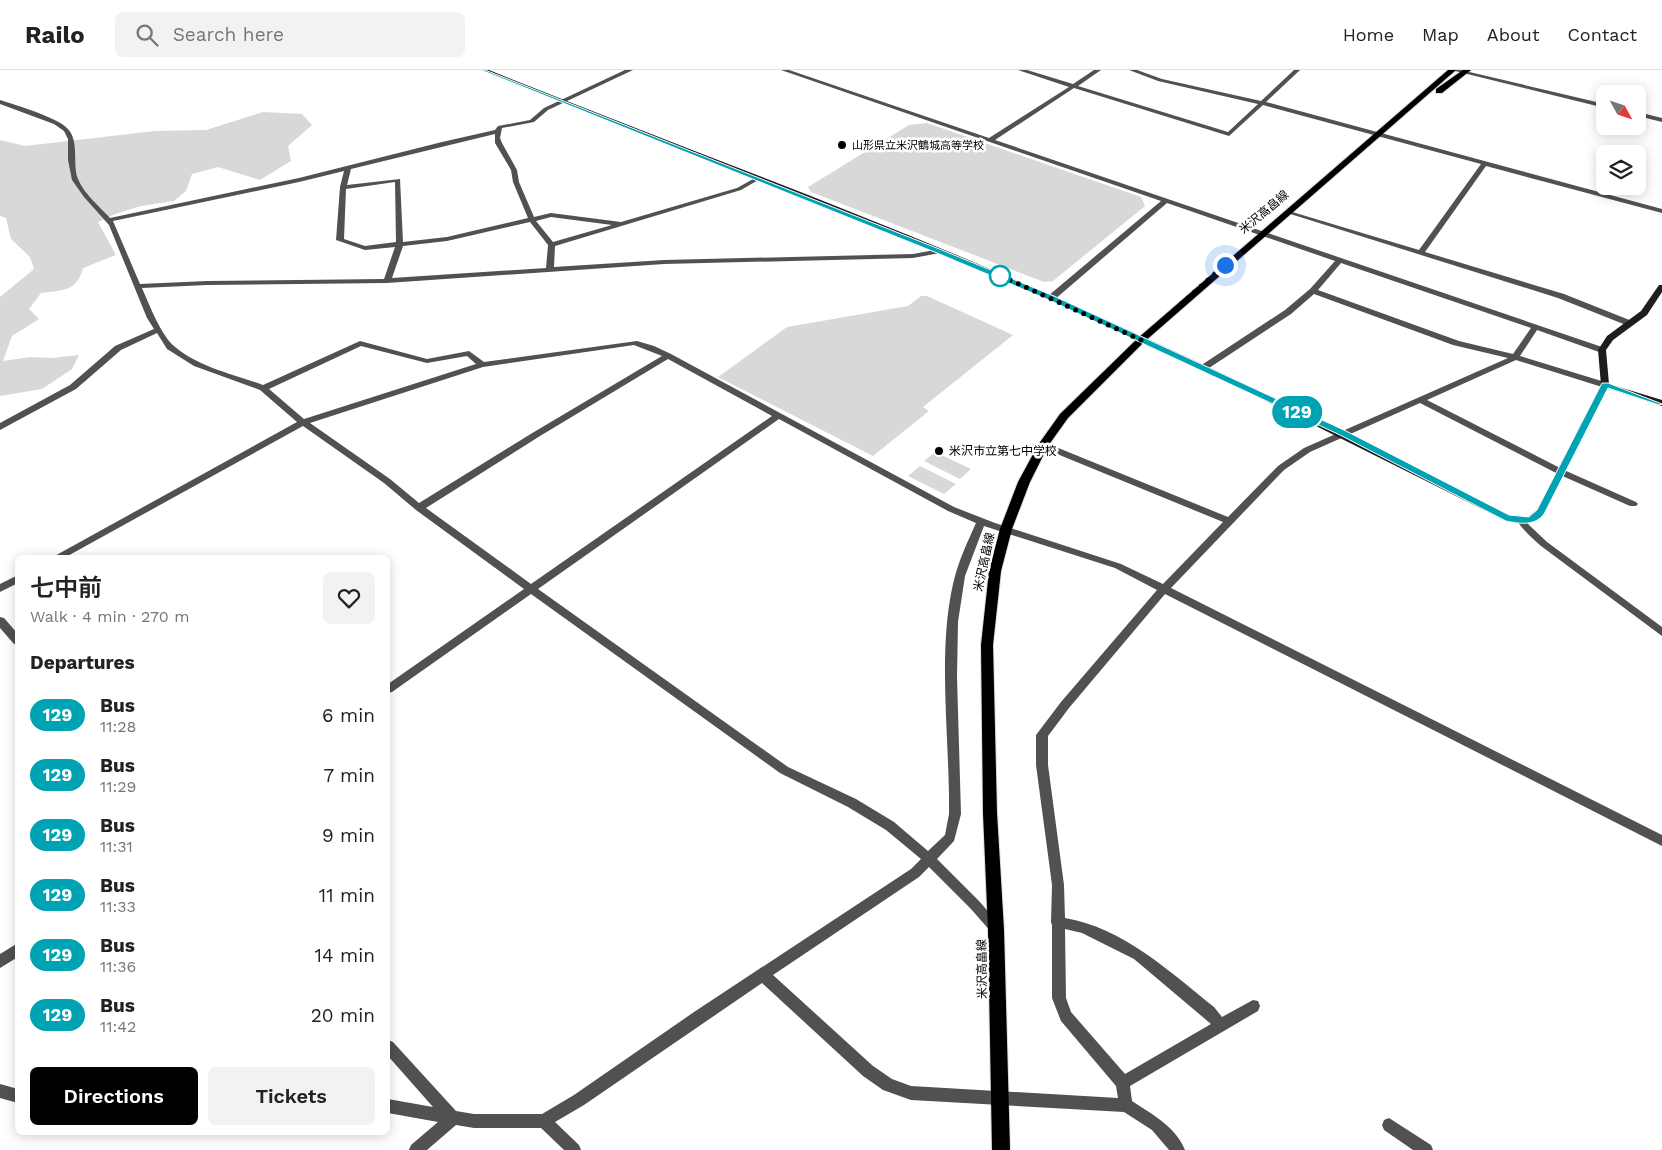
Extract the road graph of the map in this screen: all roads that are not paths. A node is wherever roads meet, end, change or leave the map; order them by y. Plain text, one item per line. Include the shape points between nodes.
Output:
1 (484, 70) edge
2 (630, 70) edge
3 (784, 70) edge
4 (1021, 70) edge
5 (1098, 70) edge
6 (1133, 70) edge
7 (1297, 70) edge
8 (1453, 70) edge
9 (1466, 71) edge
10 (1073, 86) junction
11 (562, 101) junction
12 (0, 102) edge
13 (1262, 103) junction
14 (1596, 104) edge
15 (1646, 116) edge
16 (1662, 120) edge
17 (497, 132) junction
18 (1378, 135) junction
19 (991, 140) junction
20 (1484, 164) junction
21 (348, 168) junction
22 (757, 179) junction
23 (343, 187) junction
24 (1168, 200) junction
25 (1662, 211) edge
26 (1287, 212) junction
27 (108, 220) junction
28 (531, 221) junction
29 (621, 224) junction
30 (1263, 233) junction
31 (400, 244) junction
32 (552, 245) junction
33 (940, 251) junction
34 (1421, 253) junction
35 (1340, 259) junction
36 (550, 268) junction
37 (387, 281) junction
38 (139, 286) junction
39 (1662, 287) edge
40 (1313, 291) junction
41 (1051, 298) junction
42 (1629, 323) junction
43 (1535, 328) junction
44 (158, 330) junction
45 (1141, 340) junction
46 (1602, 350) junction
47 (668, 356) junction
48 (1514, 358) junction
49 (482, 365) junction
50 (1203, 368) junction
51 (1605, 384) junction
52 (263, 388) junction
53 (1420, 400) junction
54 (1662, 404) edge
55 (778, 416) junction
56 (303, 422) junction
57 (0, 427) edge
58 (1343, 433) junction
59 (1043, 446) junction
60 (1561, 472) junction
61 (1633, 504) dead end
62 (419, 508) junction
63 (1228, 521) junction
64 (1522, 521) junction
65 (981, 522) junction
66 (1006, 529) junction
67 (61, 555) edge
68 (15, 580) edge
69 (0, 588) edge
70 (533, 588) junction
71 (1164, 589) junction
72 (0, 621) edge
73 (1662, 632) edge
74 (15, 638) edge
75 (390, 688) edge
76 (1662, 841) edge
77 (928, 858) junction
78 (1057, 922) junction
79 (996, 930) junction
80 (15, 951) edge
81 (0, 962) edge
82 (763, 974) junction
83 (1252, 1006) dead end
84 (1221, 1025) junction
85 (390, 1048) edge
86 (1123, 1084) junction
87 (0, 1091) edge
88 (15, 1095) edge
89 (1000, 1098) junction
90 (1126, 1105) junction
91 (390, 1106) edge
92 (453, 1118) junction
93 (544, 1121) junction
94 (1389, 1125) dead end
95 (416, 1150) edge
96 (574, 1150) edge
97 (1001, 1150) edge
98 (1178, 1150) edge
99 (1426, 1150) edge

1 - 11 main road
2 - 11 street
3 - 19 street
4 - 10 street
5 - 10 street
6 - 13 street via 1160,80
7 - 13 street
8 - 9 street
8 - 18 main road, 米沢高畠線
9 - 14 street
9 - 18 main road, 米沢高畠線
10 - 13 street via 1229,134
10 - 19 street
11 - 17 street via 532,121 500,126
11 - 22 main road
12 - 27 street via 56,123 66,130 71,139 75,180
13 - 18 street
15 - 16 street
17 - 21 street
17 - 28 street via 500,146 515,172 514,180
18 - 20 street
18 - 26 main road, 米沢高畠線
19 - 24 street
20 - 25 street
20 - 34 street
21 - 23 street
21 - 27 street
22 - 29 street via 739,188
22 - 33 main road
23 - 31 street via 340,240 365,248
23 - 31 street via 398,180
24 - 30 street
24 - 41 street
26 - 30 main road, 米沢高畠線
26 - 34 street
27 - 38 street
28 - 29 street via 551,215
28 - 31 street via 447,239
28 - 32 street
29 - 32 street
30 - 35 street
30 - 45 main road, 米沢高畠線
31 - 37 street
32 - 36 street
33 - 36 street via 905,256
33 - 41 main road
34 - 42 street via 1561,296
35 - 40 street
35 - 43 street
36 - 37 street
37 - 38 street
38 - 44 street
39 - 42 main road via 1644,313
40 - 48 street via 1456,343
40 - 50 street via 1288,312
41 - 45 main road
42 - 46 main road via 1610,338
43 - 46 street
43 - 48 street
44 - 52 street via 170,347 197,364
44 - 57 street via 118,348 73,387
45 - 50 main road
45 - 59 main road, 米沢高畠線 via 1077,402
46 - 51 main road
47 - 49 street via 634,343
47 - 55 street
47 - 62 street
48 - 51 street
48 - 53 street
49 - 52 street via 469,353 427,361 360,343
49 - 56 street
50 - 58 main road
51 - 54 main road
51 - 60 main road
52 - 56 street
53 - 58 street
53 - 60 street
55 - 65 street
55 - 70 street
56 - 62 street
56 - 67 street
58 - 63 street via 1293,458
58 - 64 main road via 1506,518
59 - 63 street
59 - 66 main road, 米沢高畠線 via 1024,482
60 - 61 street
60 - 64 main road via 1538,516
62 - 70 street
63 - 71 street
64 - 73 street via 1540,541
65 - 66 street
65 - 77 street via 956,594 953,637 955,814 950,837
66 - 71 street via 1118,566
66 - 79 main road, 米沢高畠線 via 995,571 987,645 989,803
68 - 69 street
70 - 75 street
70 - 77 street via 784,770 852,803 890,826
71 - 76 street
71 - 78 street via 1042,735 1042,765 1058,885
72 - 74 street
77 - 79 street
77 - 82 street via 915,873
78 - 84 street via 1084,927 1139,955
78 - 86 street via 1059,998 1066,1016
79 - 89 main road, 米沢高畠線
80 - 81 street
82 - 89 street via 888,1085 911,1094
82 - 93 street
83 - 84 street
84 - 86 street
85 - 92 street
86 - 90 street
87 - 88 street
89 - 90 street
89 - 97 main road, 米沢高畠線
90 - 98 street via 1157,1125
91 - 92 street
92 - 93 street
92 - 95 street
93 - 96 street
94 - 99 street

